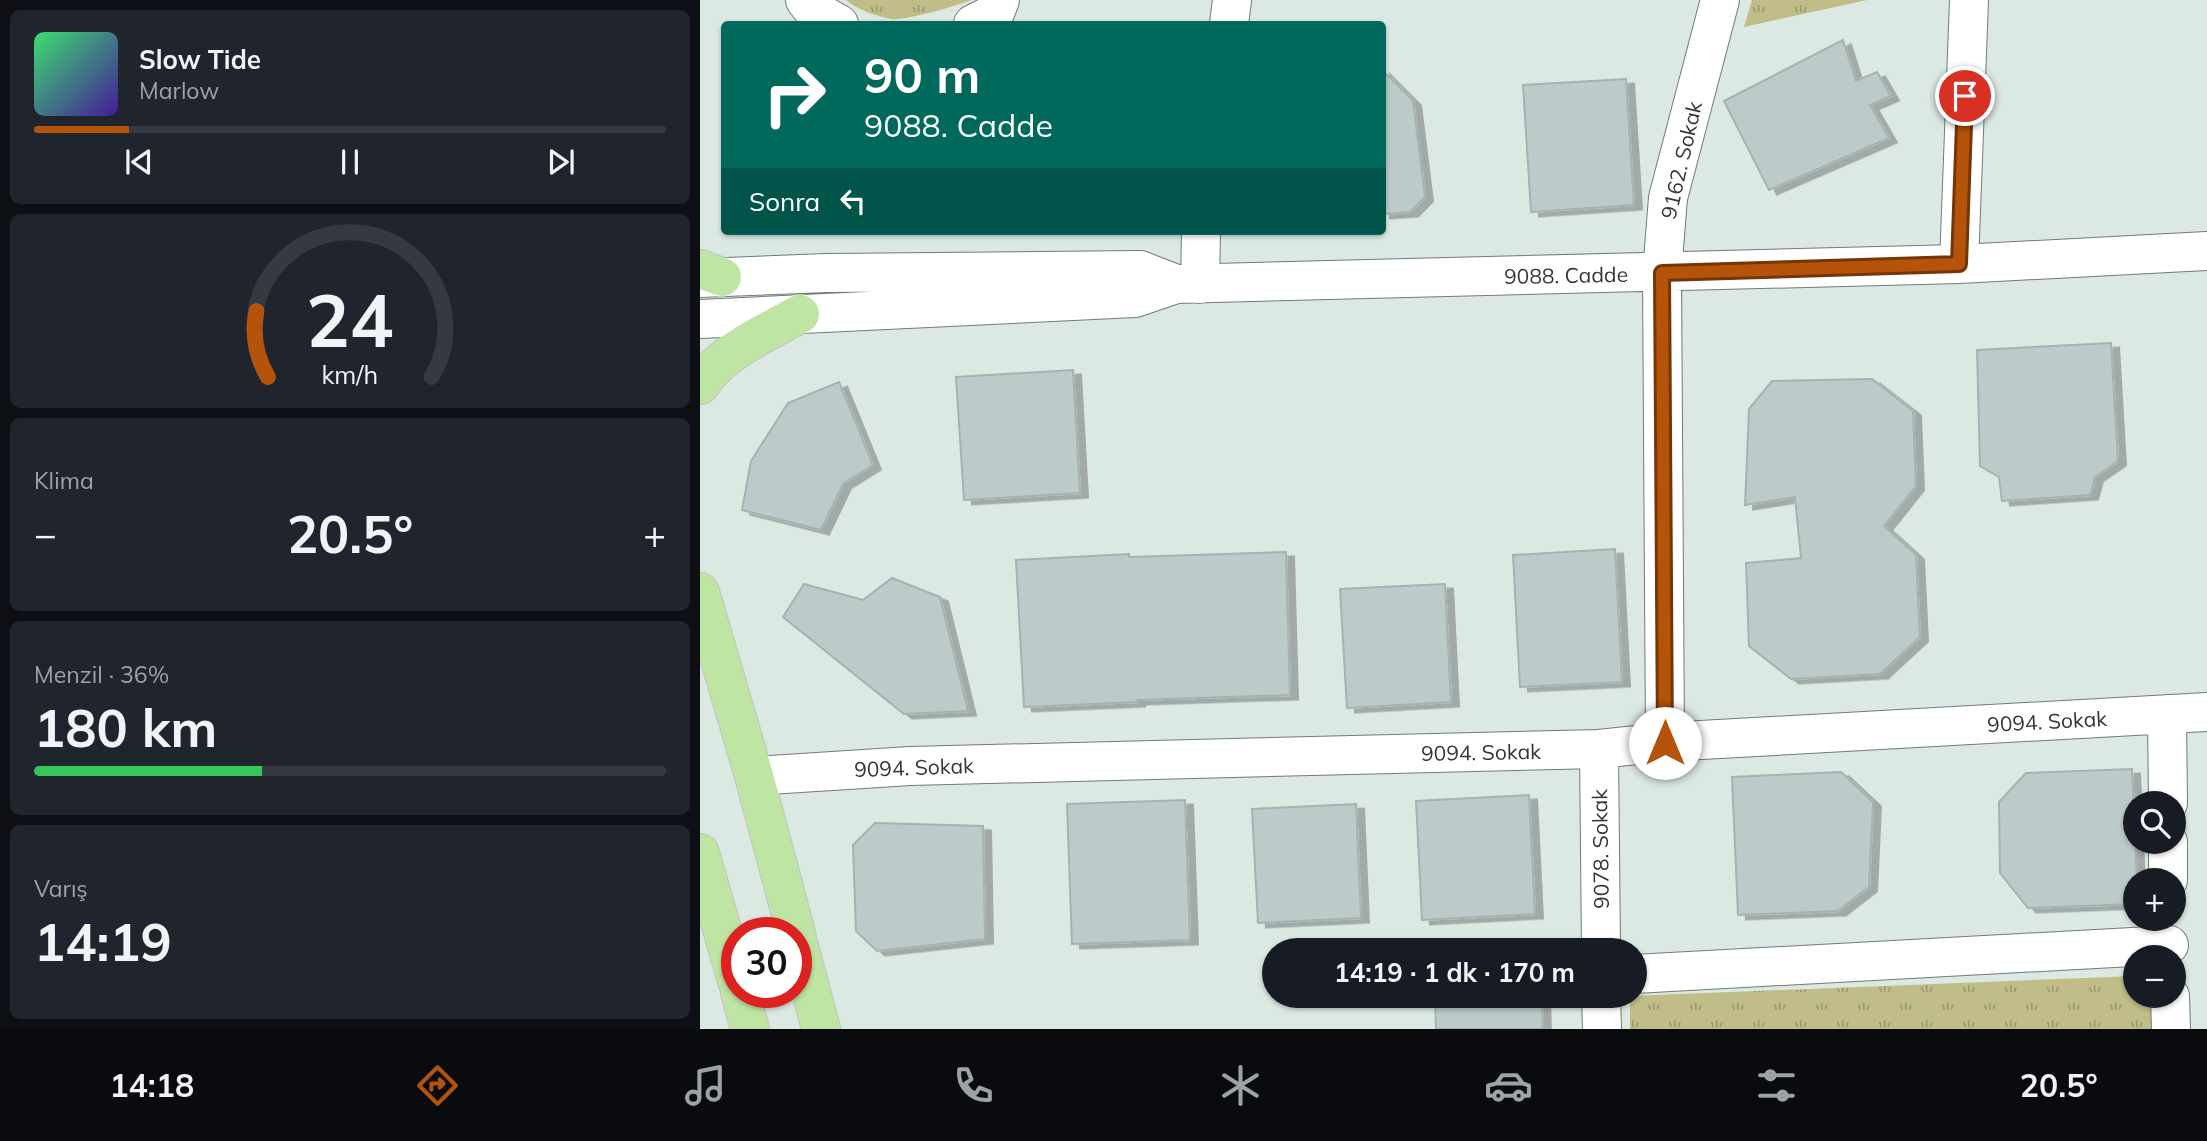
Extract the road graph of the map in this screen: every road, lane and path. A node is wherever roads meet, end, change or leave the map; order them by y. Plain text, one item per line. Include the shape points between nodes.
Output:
1 (805, 0) edge
2 (1000, 0) edge
3 (1232, 0) edge
4 (1720, 0) edge
5 (1969, 0) edge
6 (834, 21) edge
7 (979, 21) edge
8 (1229, 21) edge
9 (1200, 235) edge
10 (2207, 251) edge
11 (1959, 264) junction
12 (1662, 273) junction
13 (707, 275) edge
14 (1188, 284) junction
15 (800, 314) junction
16 (700, 319) edge
17 (700, 385) edge
18 (700, 592) edge
19 (2207, 712) edge
20 (2167, 714) junction
21 (1665, 743) junction
22 (1599, 748) junction
23 (754, 776) junction
24 (2168, 791) edge
25 (700, 853) edge
26 (791, 917) edge
27 (721, 926) edge
28 (1601, 938) edge
29 (2169, 940) edge
30 (1647, 973) edge
31 (812, 995) edge
32 (744, 1008) edge
33 (1601, 1008) edge
34 (2170, 1008) edge
35 (750, 1029) edge
36 (821, 1029) edge
37 (1602, 1029) edge
38 (2171, 1029) edge

1 - 6 street
2 - 7 street via 995,13
3 - 8 street
4 - 12 street, 9162. Sokak via 1668,198
5 - 11 street
9 - 14 street
10 - 11 street, 9088. Cadde
11 - 12 street, 9088. Cadde
12 - 14 street, 9088. Cadde
12 - 21 street, 9162. Sokak
13 - 14 street via 1140,270
14 - 15 street via 1135,298
15 - 16 street
15 - 17 main road via 738,349
18 - 23 main road
19 - 20 street, 9094. Sokak
20 - 21 street, 9094. Sokak
20 - 24 street
21 - 22 street, 9094. Sokak
22 - 23 street, 9094. Sokak via 910,766
22 - 28 street, 9078. Sokak
23 - 26 main road
25 - 27 main road
29 - 30 street
31 - 36 main road
32 - 35 main road
33 - 37 street
34 - 38 street

